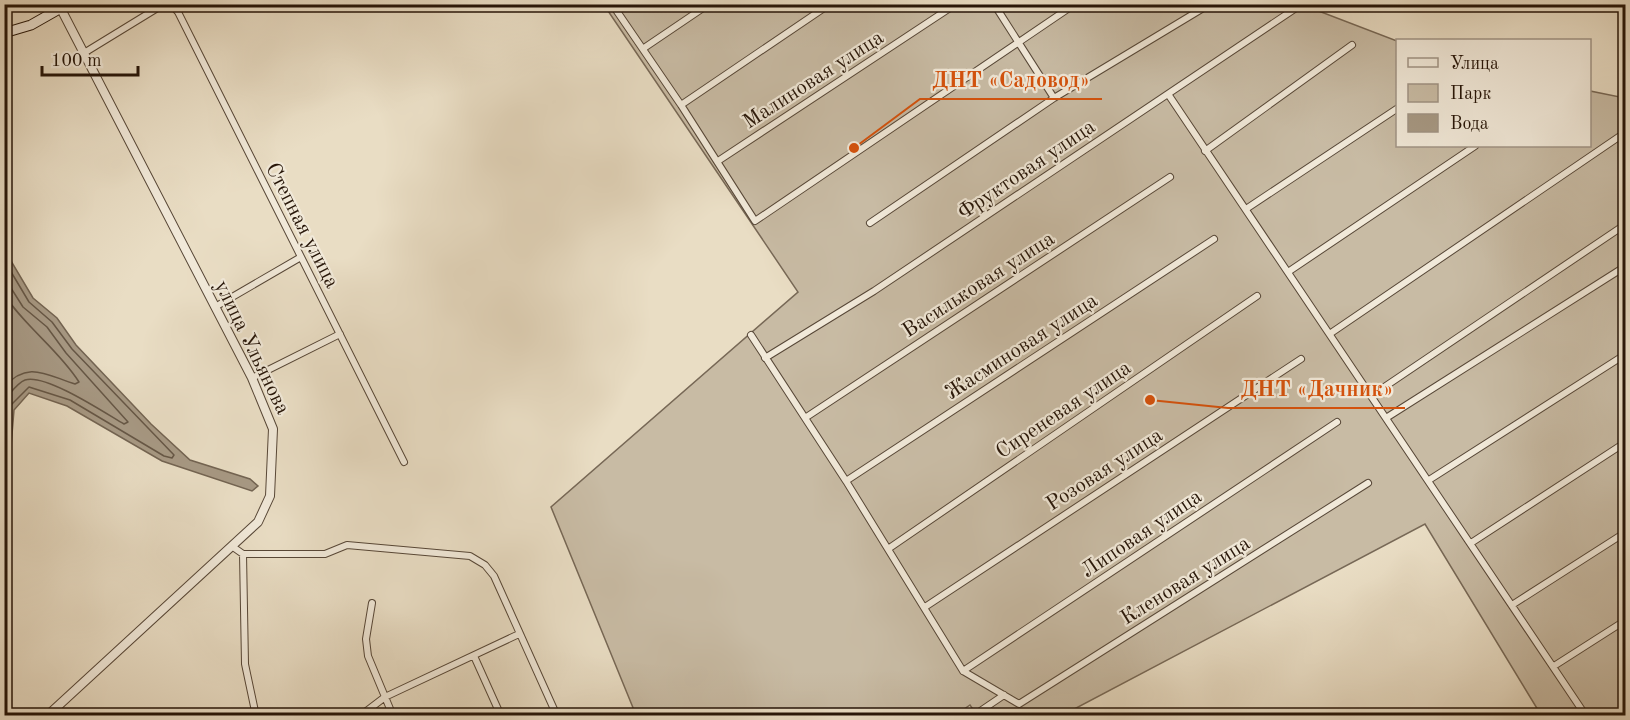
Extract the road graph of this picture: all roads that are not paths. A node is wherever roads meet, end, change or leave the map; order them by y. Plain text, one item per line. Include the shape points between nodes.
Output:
1 (164, 4) edge
2 (171, 4) edge
3 (612, 4) edge
4 (709, 4) edge
5 (830, 4) edge
6 (956, 4) edge
7 (994, 4) edge
8 (1074, 4) edge
9 (1210, 4) edge
10 (1302, 4) edge
11 (63, 6) edge
12 (4, 33) edge
13 (1020, 43) junction
14 (1352, 45) dead end
15 (644, 48) junction
16 (84, 53) junction
17 (1168, 94) junction
18 (1054, 98) junction
19 (681, 105) junction
20 (1396, 109) edge
21 (1626, 132) edge
22 (1474, 147) edge
23 (1205, 151) junction
24 (718, 161) junction
25 (1170, 177) dead end
26 (1246, 209) junction
27 (870, 223) dead end
28 (1626, 224) edge
29 (1214, 239) dead end
30 (301, 257) junction
31 (1626, 266) edge
32 (1288, 272) junction
33 (1257, 296) dead end
34 (215, 307) junction
35 (1330, 333) junction
36 (340, 334) junction
37 (751, 335) dead end
38 (1626, 354) edge
39 (765, 358) junction
40 (1301, 359) dead end
41 (252, 378) junction
42 (1371, 396) junction
43 (805, 418) junction
44 (1386, 418) junction
45 (1337, 422) dead end
46 (1626, 442) edge
47 (404, 462) dead end
48 (1429, 480) junction
49 (846, 481) junction
50 (1368, 483) dead end
51 (1626, 532) edge
52 (1471, 543) junction
53 (233, 547) junction
54 (888, 549) junction
55 (243, 554) junction
56 (372, 603) dead end
57 (1512, 605) junction
58 (925, 607) junction
59 (1626, 620) edge
60 (519, 634) junction
61 (474, 656) junction
62 (1554, 666) junction
63 (963, 671) junction
64 (1004, 695) junction
65 (385, 697) junction
66 (1626, 709) edge
67 (47, 716) edge
68 (256, 716) edge
69 (360, 716) edge
70 (393, 716) edge
71 (501, 716) edge
72 (557, 716) edge
73 (973, 716) edge
74 (1586, 716) edge
75 (1615, 716) edge

1 - 16 street
2 - 30 street, Степная улица
3 - 15 street
4 - 15 street
5 - 19 street
6 - 24 street, Малиновая улица
7 - 13 street
8 - 13 street
9 - 18 street
10 - 17 street, Фруктовая улица
11 - 12 main road via 31,26
11 - 16 street, улица Ульянова
13 - 18 street
13 - 24 street via 755,221
14 - 23 street
15 - 19 street
16 - 34 street, улица Ульянова
17 - 23 street
17 - 39 street, Фруктовая улица via 874,291
18 - 27 street
19 - 24 street
20 - 26 street
21 - 35 street
22 - 32 street
23 - 26 street
25 - 43 street, Васильковая улица
26 - 32 street
28 - 42 street
29 - 49 street, Жасминовая улица
30 - 34 street
30 - 36 street, Степная улица
31 - 44 street
32 - 35 street
33 - 54 street, Сиреневая улица
34 - 41 street, улица Ульянова
35 - 42 street
36 - 41 street
36 - 47 street, Степная улица
37 - 39 street
38 - 48 street
39 - 43 street
40 - 58 street, Розовая улица
41 - 53 street, улица Ульянова via 273,429 270,496 258,522
42 - 44 street
43 - 49 street
44 - 48 street
45 - 63 street, Липовая улица
46 - 52 street
48 - 52 street
49 - 54 street
50 - 64 street, Кленовая улица via 1020,705
51 - 57 street
52 - 57 street
53 - 55 street
53 - 67 street, улица Ульянова
54 - 58 street
55 - 60 street via 325,554 347,545 470,556 494,576
55 - 68 street via 245,664
56 - 65 street via 366,639 368,656
57 - 62 street
58 - 63 street
59 - 62 street
60 - 61 street
60 - 72 street
61 - 65 street
61 - 71 street
62 - 74 street
63 - 64 street
64 - 73 street
65 - 69 street
65 - 70 street
66 - 75 street

